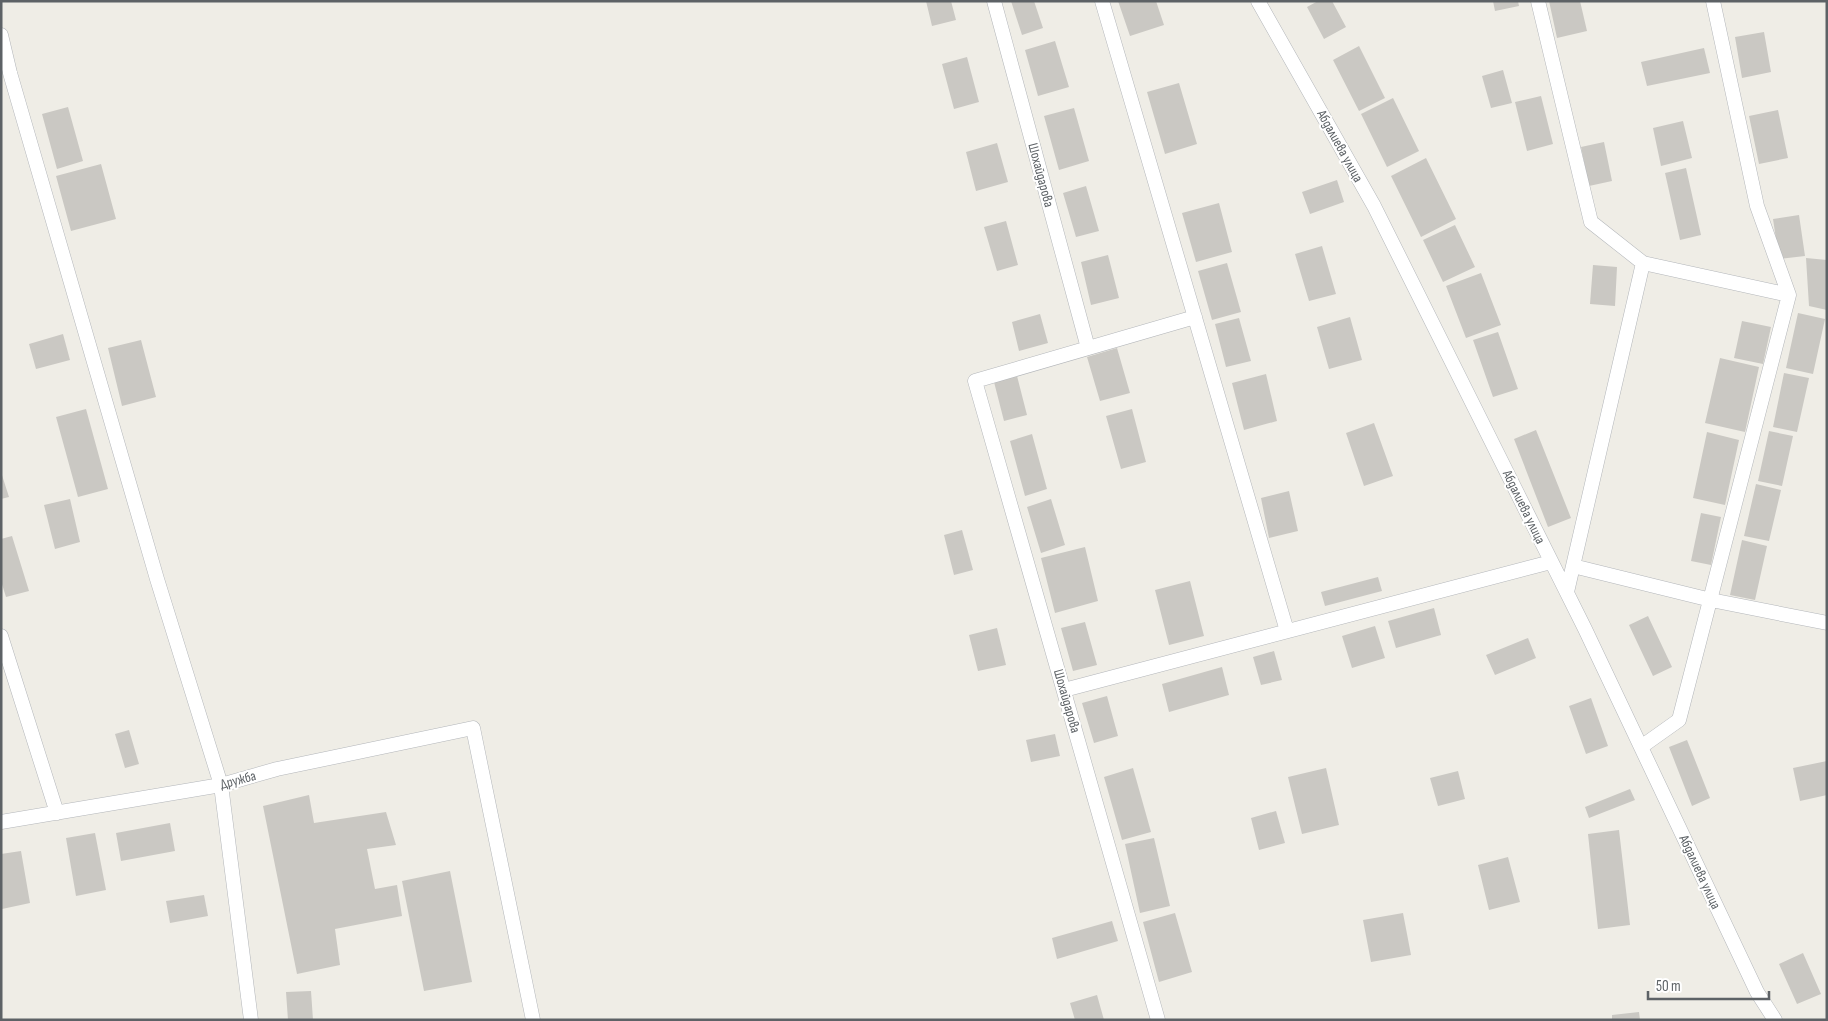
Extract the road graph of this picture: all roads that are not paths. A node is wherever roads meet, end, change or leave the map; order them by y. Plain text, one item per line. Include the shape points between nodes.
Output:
1 (994, 1) edge
2 (1102, 1) edge
3 (1258, 1) edge
4 (1538, 1) edge
5 (1713, 1) edge
6 (1, 35) edge
7 (1643, 263) junction
8 (1788, 295) junction
9 (1195, 316) junction
10 (1088, 348) junction
11 (1551, 562) junction
12 (1572, 566) junction
13 (1566, 592) junction
14 (1710, 600) junction
15 (1827, 623) edge
16 (1287, 631) junction
17 (1, 636) edge
18 (1064, 690) junction
19 (1641, 747) junction
20 (221, 785) junction
21 (57, 813) junction
22 (1, 822) edge
23 (251, 1020) edge
24 (533, 1020) edge
25 (1158, 1020) edge
26 (1775, 1020) edge

1 - 10 street, Шохайдарова
2 - 9 street
3 - 11 street, Абдалиева улица via 1374,206
4 - 7 street via 1591,222
5 - 8 street via 1757,206
6 - 20 street via 157,580
7 - 8 street
7 - 12 street
8 - 14 street
9 - 10 street
9 - 16 street
10 - 18 street, Шохайдарова via 975,382
11 - 13 street, Абдалиева улица
11 - 16 street
12 - 13 street
12 - 14 street
13 - 19 street, Абдалиева улица
14 - 15 street
14 - 19 street via 1679,720
16 - 18 street
17 - 21 street
18 - 25 street, Шохайдарова
19 - 26 street, Абдалиева улица via 1757,992
20 - 21 street, Дружба
20 - 23 street
20 - 24 street, Дружба via 277,769 473,728
21 - 22 street, Дружба

